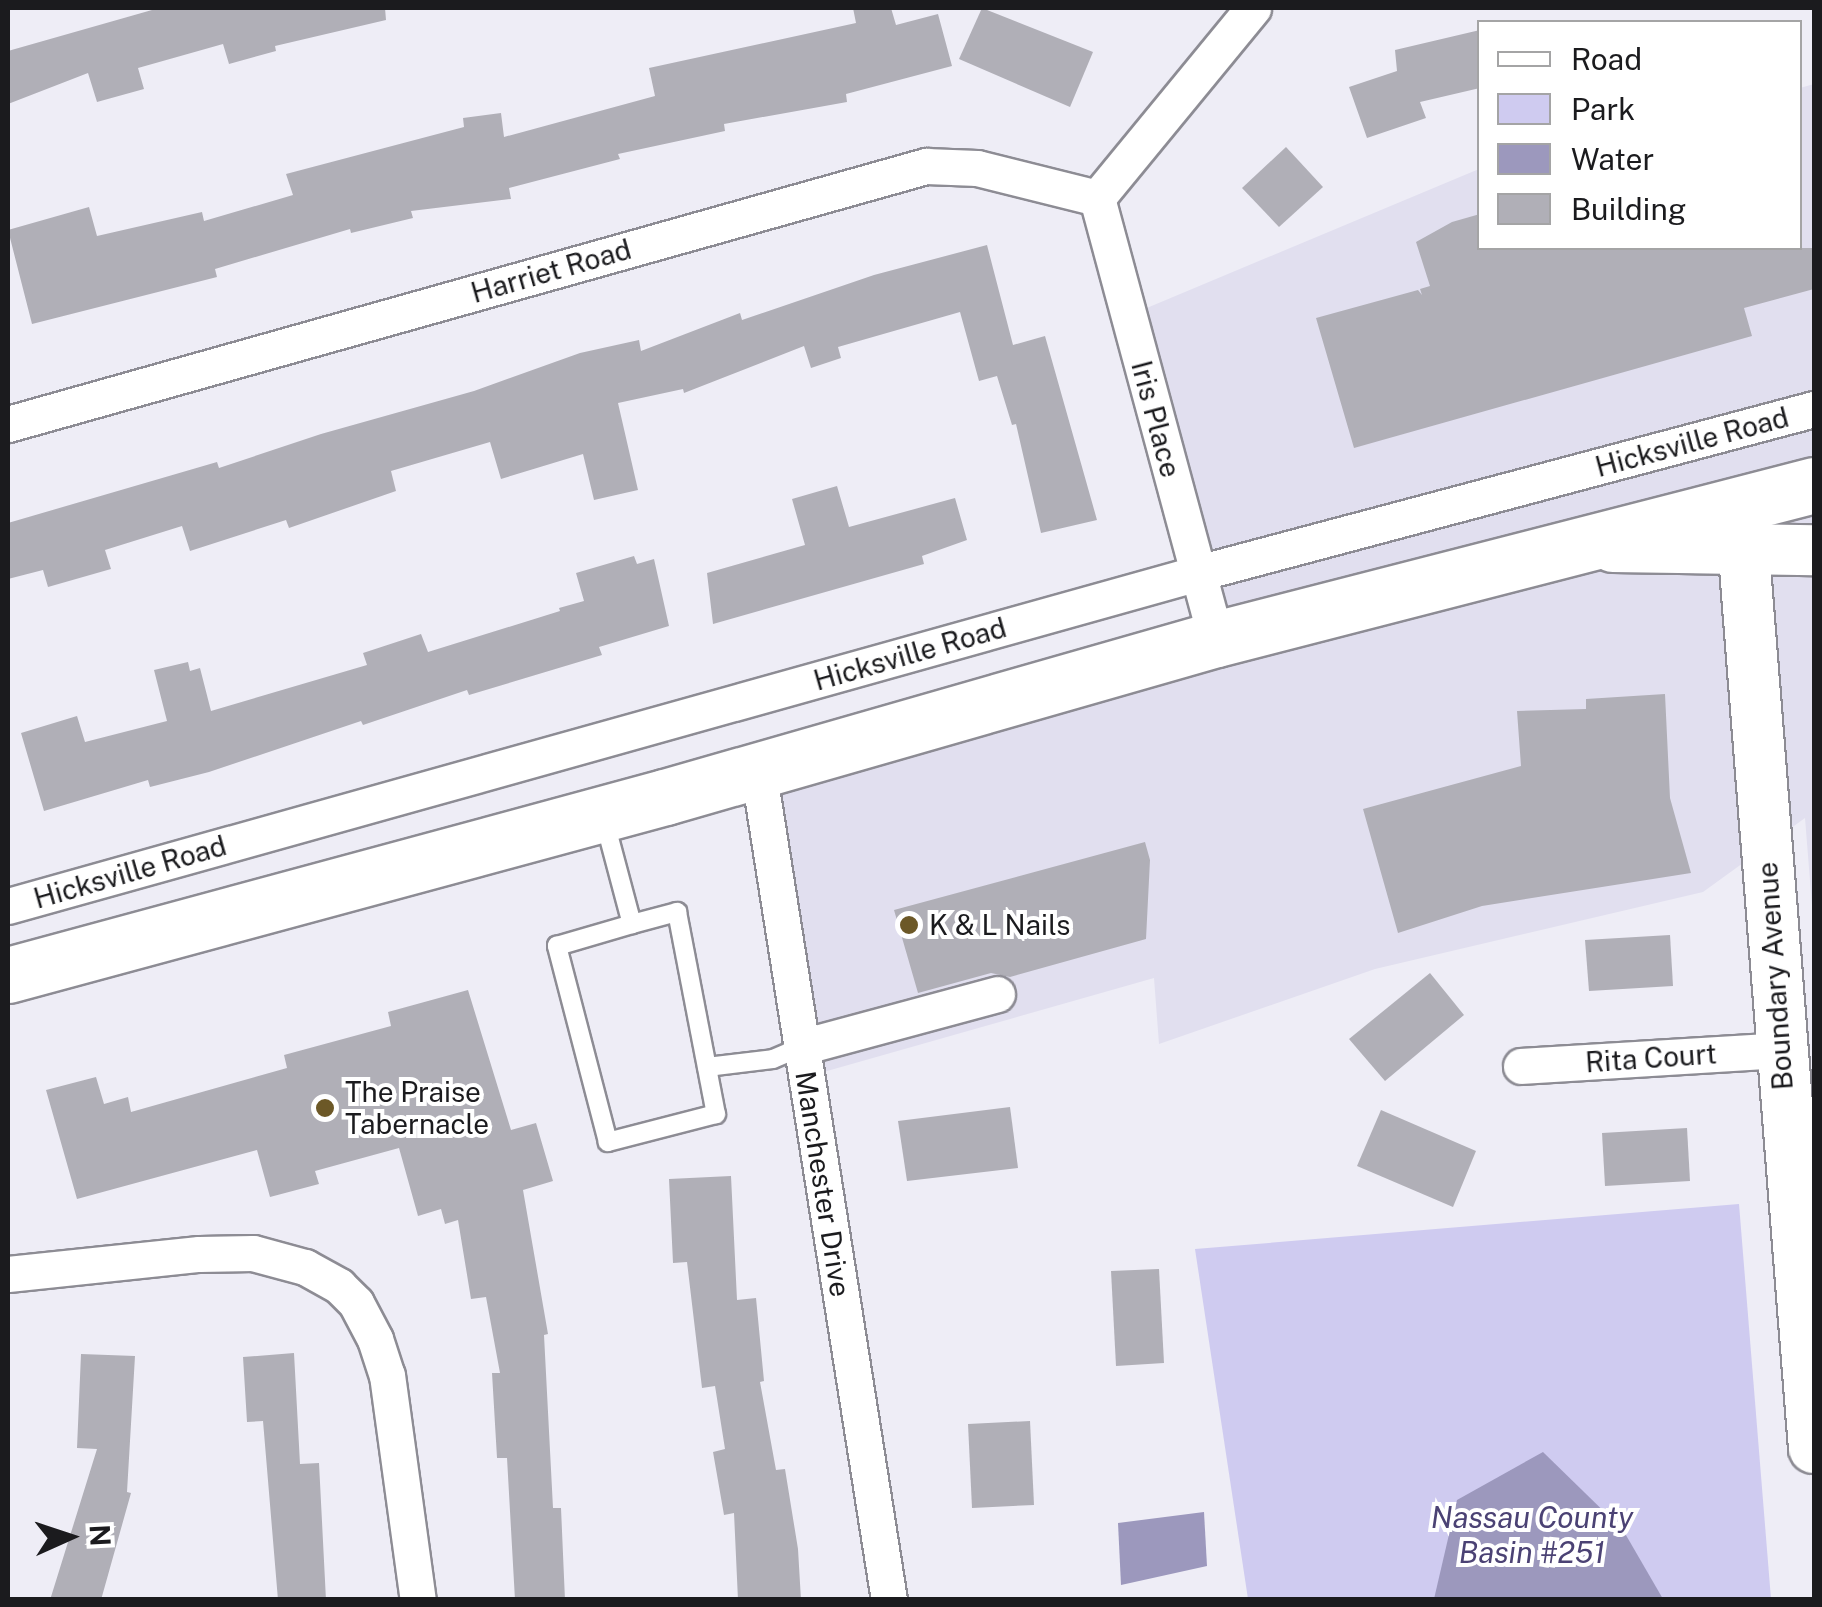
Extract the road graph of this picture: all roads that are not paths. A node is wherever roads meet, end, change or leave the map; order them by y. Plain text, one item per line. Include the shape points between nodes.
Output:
1 (1253, 8) edge
2 (1097, 198) junction
3 (1814, 409) edge
4 (8, 424) edge
5 (1814, 485) edge
6 (1742, 526) junction
7 (1814, 550) edge
8 (1198, 573) junction
9 (1216, 639) junction
10 (758, 769) junction
11 (603, 814) junction
12 (8, 906) edge
13 (632, 924) junction
14 (8, 975) edge
15 (997, 994) dead end
16 (802, 1048) junction
17 (1780, 1050) junction
18 (707, 1066) junction
19 (1521, 1066) dead end
20 (8, 1274) edge
21 (1814, 1448) edge
22 (418, 1600) edge
23 (889, 1600) edge

1 - 2 street
2 - 4 street, Harriet Road via 977,168 926,166
2 - 8 street, Iris Place
3 - 8 street, Hicksville Road
5 - 6 main road
6 - 7 main road
6 - 9 main road via 1572,547
6 - 17 main road, Boundary Avenue
8 - 9 street, Iris Place
8 - 12 street, Hicksville Road
9 - 10 main road
10 - 11 main road
10 - 16 street, Manchester Drive
11 - 13 lane
11 - 14 main road
13 - 18 lane via 677,912
13 - 18 lane via 556,946 608,1142 716,1114
15 - 16 street
16 - 18 lane via 774,1059
16 - 23 street, Manchester Drive
17 - 19 street, Rita Court
17 - 21 main road, Boundary Avenue
20 - 22 street via 253,1254 305,1268 339,1286 376,1339 387,1375

